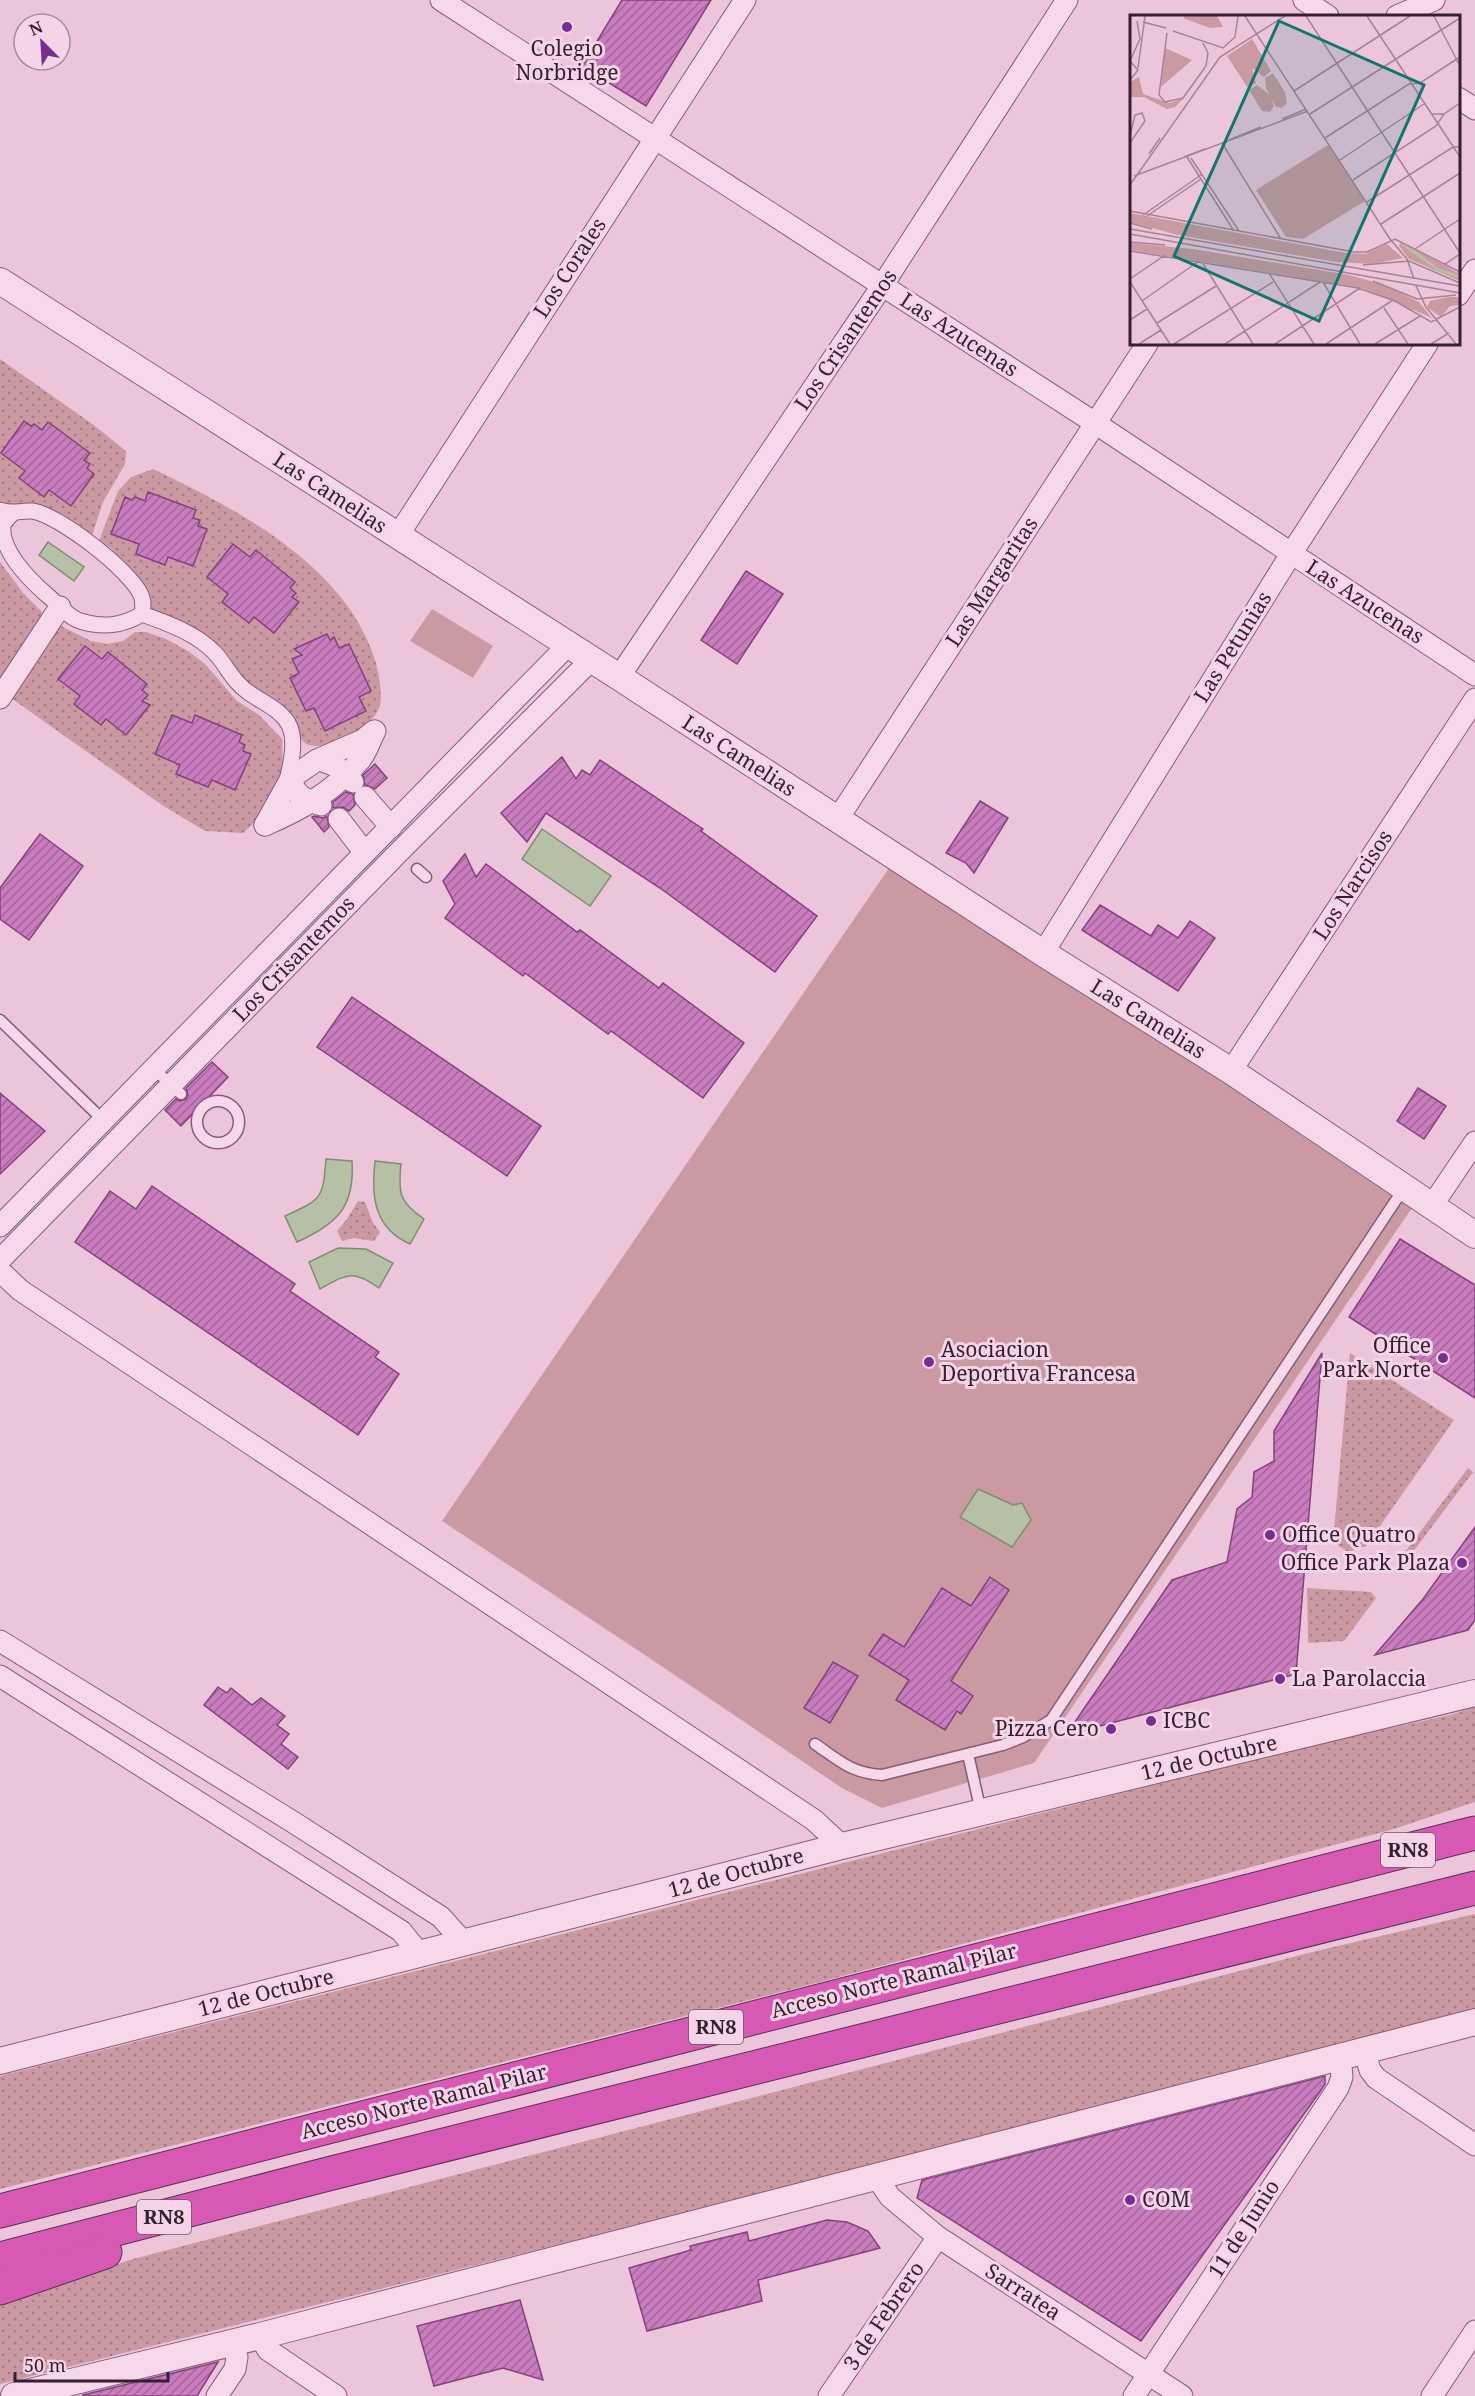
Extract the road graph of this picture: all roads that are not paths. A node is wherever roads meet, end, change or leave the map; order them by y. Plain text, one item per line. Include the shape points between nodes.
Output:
1 (441, 0) edge
2 (745, 0) edge
3 (1067, 0) edge
4 (1304, 0) edge
5 (1435, 0) edge
6 (1326, 15) edge
7 (1399, 15) edge
8 (1431, 15) edge
9 (1460, 99) edge
10 (1475, 109) edge
11 (655, 137) junction
12 (1475, 270) edge
13 (0, 281) edge
14 (882, 286) junction
15 (1460, 292) edge
16 (1146, 345) edge
17 (1426, 345) edge
18 (1095, 423) junction
19 (6, 512) edge
20 (397, 537) junction
21 (1291, 554) junction
22 (60, 607) junction
23 (142, 614) junction
24 (567, 646) junction
25 (591, 660) junction
26 (1475, 675) edge
27 (619, 677) junction
28 (0, 698) edge
29 (1475, 699) edge
30 (317, 759) junction
31 (289, 783) junction
32 (355, 784) junction
33 (325, 810) junction
34 (837, 820) junction
35 (378, 839) junction
36 (401, 857) junction
37 (417, 870) dead end
38 (426, 878) dead end
39 (279, 940) junction
40 (1043, 953) junction
41 (296, 957) junction
42 (0, 1020) edge
43 (153, 1068) junction
44 (1231, 1071) junction
45 (176, 1089) junction
46 (198, 1110) joint
47 (102, 1119) junction
48 (1475, 1142) edge
49 (1404, 1188) junction
50 (1431, 1207) junction
51 (0, 1226) edge
52 (1475, 1235) edge
53 (0, 1260) edge
54 (0, 1271) edge
55 (0, 1641) edge
56 (0, 1676) edge
57 (1475, 1693) edge
58 (815, 1744) dead end
59 (968, 1754) junction
60 (981, 1812) junction
61 (1475, 1817) edge
62 (292, 1822) junction
63 (1475, 1833) edge
64 (842, 1846) junction
65 (276, 1850) junction
66 (1340, 1866) junction
67 (1468, 1891) edge
68 (465, 1944) junction
69 (420, 1954) junction
70 (1475, 2022) edge
71 (1352, 2054) junction
72 (0, 2061) edge
73 (1475, 2145) edge
74 (328, 2174) junction
75 (875, 2175) junction
76 (91, 2188) junction
77 (0, 2202) edge
78 (0, 2211) edge
79 (938, 2237) junction
80 (0, 2259) edge
81 (0, 2288) edge
82 (1475, 2331) edge
83 (260, 2336) junction
84 (230, 2343) junction
85 (1148, 2374) junction
86 (14, 2396) edge
87 (217, 2396) edge
88 (336, 2396) edge
89 (830, 2396) edge
90 (1134, 2396) edge
91 (1182, 2396) edge
92 (1432, 2396) edge

1 - 11 street, Las Azucenas
2 - 11 street, Los Corales
3 - 14 street, Los Crisantemos
4 - 6 street
5 - 7 street
5 - 8 street
9 - 10 street
11 - 14 street, Las Azucenas
11 - 20 street, Los Corales
12 - 15 street
13 - 20 street, Las Camelias
14 - 18 street, Las Azucenas
14 - 27 street, Los Crisantemos
16 - 18 street, Las Margaritas
17 - 21 street, Las Petunias
18 - 21 street, Las Azucenas
18 - 34 street, Las Margaritas
19 - 22 street via 3,544 13,562
19 - 23 street via 32,511 93,545 140,593
20 - 24 street, Las Camelias
21 - 26 street, Las Azucenas
21 - 40 street, Las Petunias
22 - 23 street via 78,620 112,626
22 - 28 street
23 - 31 street via 198,639 247,692 277,711 289,724
24 - 25 street, Las Camelias
24 - 35 street, Los Crisantemos
25 - 27 street, Las Camelias
25 - 36 street, Los Crisantemos
27 - 34 street, Las Camelias
29 - 44 street, Los Narcisos
30 - 31 street
30 - 32 street via 328,762
30 - 32 street via 375,731
31 - 33 street via 301,798
31 - 33 street via 265,825
32 - 33 street
32 - 35 street
33 - 35 street
34 - 40 street, Las Camelias
35 - 36 street
35 - 39 street, Los Crisantemos
36 - 41 street, Los Crisantemos
37 - 38 lane
39 - 41 street
39 - 43 street, Los Crisantemos
40 - 44 street, Las Camelias
41 - 45 street, Los Crisantemos
42 - 47 lane
43 - 45 lane
43 - 47 street, Los Crisantemos
44 - 49 street, Las Camelias
45 - 53 street, Los Crisantemos
46 - 46 lane via 197,1127 204,1139 218,1144 236,1134 238,1114 228,1104 213,1102
47 - 51 street, Los Crisantemos
48 - 50 street
49 - 50 street, Las Camelias
49 - 59 lane via 1051,1720 1003,1746
50 - 52 street, Las Camelias
54 - 64 street via 30,1297 814,1820
55 - 62 street
56 - 65 street
57 - 60 street, 12 de Octubre
58 - 59 lane via 864,1774 882,1775
59 - 60 lane
60 - 64 street, 12 de Octubre
61 - 66 highway
62 - 65 street
62 - 68 street via 441,1917
63 - 66 highway, Acceso Norte Ramal Pilar / RN8
64 - 68 street, 12 de Octubre
65 - 69 street via 401,1931
66 - 76 highway, Acceso Norte Ramal Pilar / RN8
67 - 74 highway, RN8
68 - 69 street, 12 de Octubre
69 - 72 street, 12 de Octubre
70 - 71 street
71 - 73 street via 1376,2078
71 - 75 street
71 - 85 street, 11 de Junio via 1338,2088
74 - 80 highway, RN8
74 - 81 highway
75 - 79 street, Sarratea via 890,2198
75 - 83 street
76 - 77 highway
76 - 78 highway, Acceso Norte Ramal Pilar / RN8
79 - 85 street, Sarratea
79 - 89 street, 3 de Febrero
82 - 92 street
83 - 84 street
83 - 88 street via 268,2350
84 - 86 street
84 - 87 street via 237,2357
85 - 90 street, 11 de Junio
85 - 91 street, Sarratea

